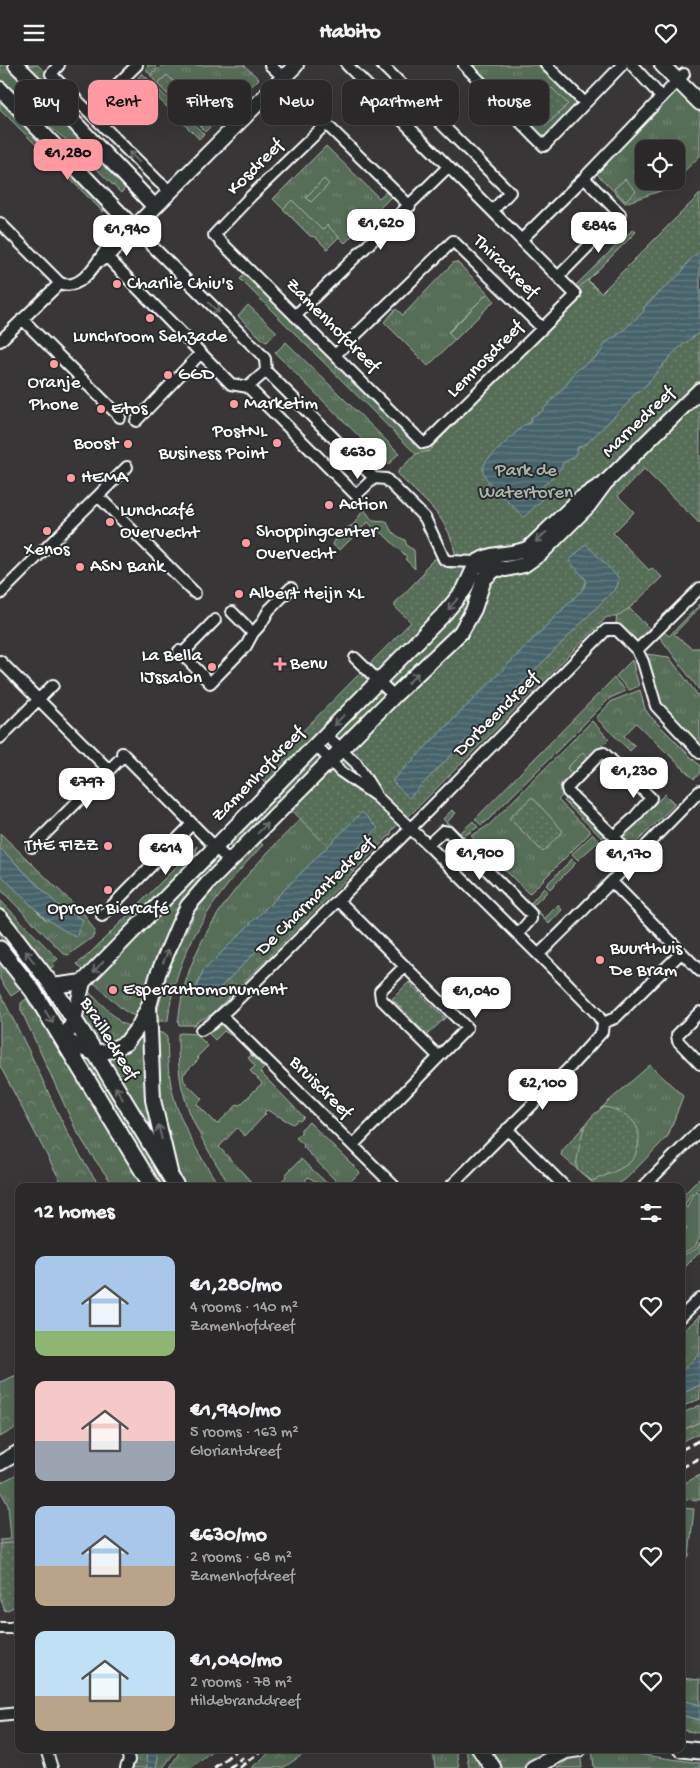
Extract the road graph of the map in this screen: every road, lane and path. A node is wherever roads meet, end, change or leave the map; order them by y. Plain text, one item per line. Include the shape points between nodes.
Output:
1 (16, 65) edge
2 (59, 65) edge
3 (137, 65) edge
4 (270, 65) edge
5 (296, 65) edge
6 (347, 65) edge
7 (382, 65) edge
8 (464, 65) edge
9 (546, 65) edge
10 (622, 65) edge
11 (632, 65) edge
12 (662, 65) edge
13 (678, 73) edge
14 (283, 77) junction
15 (122, 80) edge
16 (0, 89) edge
17 (700, 91) edge
18 (661, 98) junction
19 (585, 103) junction
20 (700, 103) edge
21 (88, 111) edge
22 (102, 125) edge
23 (448, 167) junction
24 (584, 178) junction
25 (169, 190) junction
26 (154, 206) junction
27 (410, 206) junction
28 (492, 210) junction
29 (0, 223) edge
30 (134, 228) junction
31 (214, 235) joint
32 (522, 239) junction
33 (111, 261) dead end
34 (559, 276) junction
35 (60, 283) junction
36 (295, 316) junction
37 (22, 319) junction
38 (542, 329) junction
39 (0, 341) edge
40 (200, 353) junction
41 (335, 355) junction
42 (266, 371) junction
43 (248, 387) junction
44 (700, 390) edge
45 (120, 417) dead end
46 (136, 421) dead end
47 (423, 443) joint
48 (127, 467) dead end
49 (374, 478) junction
50 (605, 483) junction
51 (98, 495) junction
52 (477, 562) junction
53 (494, 569) junction
54 (292, 587) dead end
55 (700, 588) edge
56 (195, 593) dead end
57 (0, 594) edge
58 (232, 611) dead end
59 (215, 620) dead end
60 (252, 633) junction
61 (637, 650) junction
62 (355, 658) dead end
63 (0, 661) edge
64 (378, 680) junction
65 (53, 685) dead end
66 (394, 696) junction
67 (39, 700) junction
68 (0, 739) edge
69 (320, 739) junction
70 (341, 749) junction
71 (700, 753) edge
72 (330, 760) junction
73 (109, 770) junction
74 (700, 791) edge
75 (376, 797) junction
76 (192, 824) junction
77 (409, 828) junction
78 (614, 836) junction
79 (428, 845) junction
80 (32, 847) dead end
81 (214, 847) junction
82 (633, 858) junction
83 (229, 861) junction
84 (612, 883) junction
85 (338, 900) junction
86 (102, 916) dead end
87 (0, 918) edge
88 (518, 934) junction
89 (0, 949) edge
90 (681, 953) junction
91 (539, 954) junction
92 (405, 966) junction
93 (700, 971) edge
94 (83, 982) junction
95 (52, 986) junction
96 (150, 1006) junction
97 (700, 1012) edge
98 (221, 1015) junction
99 (74, 1020) junction
100 (603, 1023) junction
101 (201, 1030) dead end
102 (64, 1040) junction
103 (94, 1053) junction
104 (438, 1056) junction
105 (700, 1064) edge
106 (507, 1129) junction
107 (700, 1130) edge
108 (353, 1145) junction
109 (150, 1183) edge
110 (174, 1183) edge
111 (391, 1183) edge
112 (454, 1183) edge
113 (561, 1183) edge
114 (647, 1183) edge
115 (700, 1298) edge
116 (685, 1313) edge
117 (15, 1454) edge
118 (0, 1463) edge
119 (15, 1626) edge
120 (0, 1628) edge
121 (15, 1713) edge
122 (0, 1715) edge
123 (685, 1749) edge
124 (700, 1751) edge
125 (47, 1753) edge
126 (127, 1753) edge
127 (481, 1753) edge
128 (483, 1753) edge
129 (564, 1753) edge
130 (568, 1753) edge
131 (52, 1768) edge
132 (126, 1768) edge
133 (483, 1768) edge
134 (493, 1768) edge
135 (533, 1768) edge
136 (551, 1768) edge

1 - 26 street
2 - 21 street via 51,74
3 - 15 street
4 - 14 street
5 - 14 street
6 - 23 street
7 - 28 street via 510,192
8 - 19 street via 544,146
9 - 19 street
10 - 19 street
11 - 18 street
12 - 13 street
13 - 17 street
13 - 18 street
13 - 20 street
14 - 25 street
16 - 30 street
18 - 24 street
25 -> 22 street
23 - 27 street
23 - 28 street
24 - 32 street
24 - 34 street via 620,214
25 - 26 street
26 - 30 street
27 - 31 street, Kosdreef via 326,124
27 - 36 street
28 - 32 street
29 - 35 street
30 - 35 street via 127,241 74,283
30 -> 42 street via 260,353 265,359
31 - 36 street, Zamenhofdreef
32 - 34 street
33 - 40 street
34 - 38 street, Lemnosdreef via 574,291 574,296
35 - 37 street
36 - 41 street, Zamenhofdreef
37 - 39 street
37 - 45 street
38 - 41 street, Thiradreef via 453,241
38 - 47 street, Lemnosdreef
40 - 43 street via 231,384
40 - 46 street
41 - 47 street, Zamenhofdreef
42 - 43 street
42 - 49 street
43 - 49 street via 356,495
44 - 50 street, Marnedreef
48 - 51 street
49 - 52 street via 386,479 425,518 444,559
50 -> 52 street, Marnedreef via 580,499 529,548 487,556
50 - 53 street, Marnedreef via 588,506 541,553 524,565
51 - 56 street
51 - 57 street
52 - 53 street, Marnedreef via 482,567
52 -> 64 street, Zamenhofdreef via 455,602
66 -> 53 street, Zamenhofdreef via 461,632 474,609 484,579
54 - 60 street
55 - 61 street
58 - 60 street
59 - 60 street via 180,653 210,683 246,646
61 - 71 street via 656,706
61 - 77 street, Dorbeendreef via 617,631 606,630
62 - 64 street
63 - 67 street
64 - 66 street
64 -> 69 street, Zamenhofdreef
65 - 67 street
66 - 70 street, Zamenhofdreef
67 - 68 street
67 - 73 street
69 - 70 street
69 - 72 street
69 - 81 street, Zamenhofdreef
70 - 72 street, Zamenhofdreef
70 - 75 street via 356,763
72 - 75 street
83 -> 72 street, Zamenhofdreef
73 - 76 street via 123,755
73 - 80 street
74 - 82 street
75 - 77 street
76 - 81 street
76 - 86 street
77 - 79 street
77 - 85 street, De Charmantedreef
78 - 78 street via 567,788 604,753 651,798
78 - 82 street
79 - 88 street
79 - 88 street via 443,831 449,832 531,914 531,919
81 - 83 street
81 -> 94 street, Zamenhofdreef
82 - 84 street
96 -> 83 street, Zamenhofdreef via 158,974 188,907
84 - 90 street
84 - 91 street
85 - 92 street
85 - 98 street, De Charmantedreef
95 -> 87 main road, Brailledreef
88 - 91 street
89 -> 102 main road, Brailledreef via 33,991
90 - 93 street
90 - 100 street via 615,1018
91 - 100 street
92 - 104 street via 380,991 381,999
92 - 104 street via 467,1028
94 - 95 street
94 - 99 street
95 - 99 main road, Brailledreef
96 - 103 street, Zamenhofdreef via 126,1043
110 -> 96 street, Zamenhofdreef via 152,1099
97 - 105 street via 677,1035 678,1041
98 - 101 street, De Charmantedreef
98 - 108 street, Bruisdreef
99 - 102 street
99 - 103 main road, Brailledreef
100 - 106 street via 602,1032
102 - 103 street
102 - 109 main road, Brailledreef
110 -> 103 main road, Brailledreef
104 - 108 street
106 - 112 street
106 - 113 street
107 - 114 street
108 - 111 street, Bruisdreef
115 - 116 street
117 - 118 street
119 - 120 street
121 - 122 street
123 - 124 main road
125 - 131 street
126 - 132 street
127 - 133 street
128 - 134 main road
129 - 135 street
130 - 136 street

